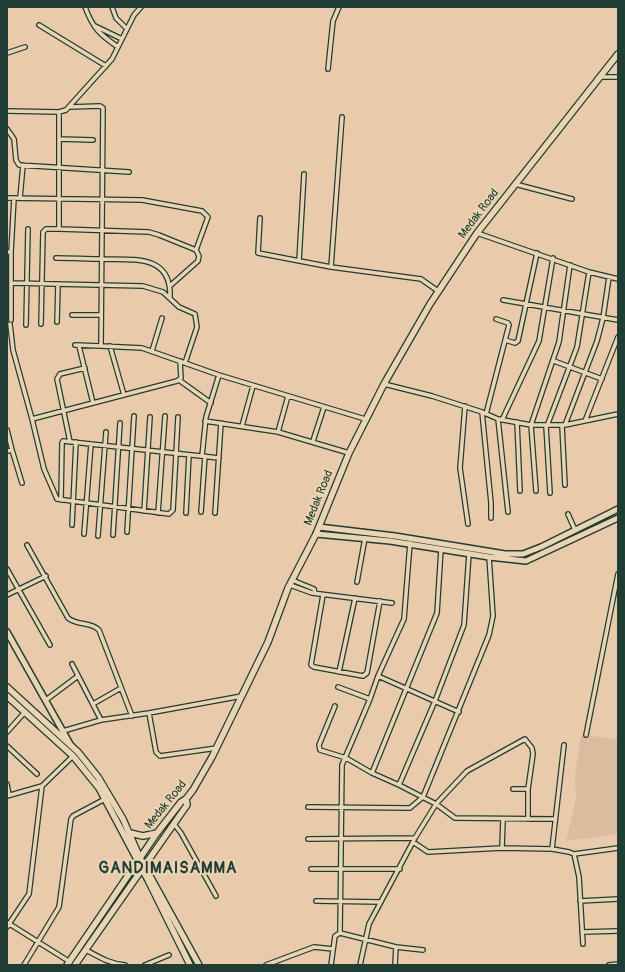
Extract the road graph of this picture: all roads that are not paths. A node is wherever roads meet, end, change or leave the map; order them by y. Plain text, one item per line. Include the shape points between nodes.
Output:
1 (85, 7) edge
2 (112, 7) edge
3 (141, 7) edge
4 (339, 7) edge
5 (39, 25) dead end
6 (92, 25) junction
7 (127, 29) junction
8 (122, 39) junction
9 (118, 46) junction
10 (25, 47) dead end
11 (7, 53) edge
12 (618, 54) edge
13 (106, 66) junction
14 (328, 69) dead end
15 (600, 76) junction
16 (618, 77) edge
17 (70, 107) junction
18 (7, 111) edge
19 (59, 112) junction
20 (342, 117) dead end
21 (7, 130) edge
22 (59, 139) junction
23 (93, 140) dead end
24 (22, 165) junction
25 (59, 167) junction
26 (103, 169) junction
27 (129, 172) dead end
28 (304, 174) dead end
29 (515, 184) junction
30 (7, 198) edge
31 (14, 198) junction
32 (20, 198) junction
33 (58, 199) junction
34 (103, 199) junction
35 (572, 199) dead end
36 (260, 218) dead end
37 (28, 229) dead end
38 (60, 230) junction
39 (102, 230) junction
40 (477, 233) junction
41 (196, 250) junction
42 (9, 252) edge
43 (537, 253) junction
44 (56, 258) dead end
45 (553, 258) junction
46 (102, 259) junction
47 (299, 261) junction
48 (570, 265) junction
49 (331, 267) junction
50 (589, 272) junction
51 (609, 277) junction
52 (618, 279) edge
53 (11, 283) junction
54 (26, 284) junction
55 (42, 284) junction
56 (58, 284) junction
57 (102, 285) junction
58 (171, 286) junction
59 (438, 291) junction
60 (170, 298) junction
61 (503, 300) dead end
62 (526, 304) junction
63 (545, 307) junction
64 (564, 311) junction
65 (582, 314) junction
66 (72, 315) dead end
67 (101, 315) junction
68 (162, 318) dead end
69 (603, 318) junction
70 (496, 319) dead end
71 (618, 320) edge
72 (57, 322) dead end
73 (41, 324) dead end
74 (26, 325) dead end
75 (618, 337) edge
76 (505, 340) junction
77 (74, 345) dead end
78 (79, 346) junction
79 (101, 346) junction
80 (110, 346) junction
81 (152, 351) junction
82 (180, 361) junction
83 (554, 361) junction
84 (185, 363) junction
85 (570, 367) junction
86 (85, 368) junction
87 (586, 373) junction
88 (219, 375) junction
89 (602, 379) junction
90 (179, 380) junction
91 (384, 384) junction
92 (253, 386) junction
93 (124, 395) junction
94 (288, 396) junction
95 (93, 403) junction
96 (210, 403) junction
97 (465, 406) junction
98 (324, 407) junction
99 (63, 410) junction
100 (484, 413) junction
101 (618, 414) edge
102 (134, 416) dead end
103 (164, 416) dead end
104 (150, 417) dead end
105 (178, 417) dead end
106 (32, 419) junction
107 (365, 419) junction
108 (500, 419) junction
109 (205, 421) junction
110 (585, 421) junction
111 (516, 422) junction
112 (120, 423) dead end
113 (221, 423) junction
114 (531, 424) junction
115 (242, 426) junction
116 (546, 426) junction
117 (564, 426) junction
118 (7, 430) edge
119 (106, 432) dead end
120 (278, 432) junction
121 (313, 441) junction
122 (70, 442) junction
123 (76, 442) junction
124 (91, 444) junction
125 (105, 446) junction
126 (118, 447) junction
127 (133, 448) junction
128 (12, 450) junction
129 (148, 450) junction
130 (7, 451) edge
131 (162, 452) junction
132 (176, 453) junction
133 (349, 453) junction
134 (190, 455) junction
135 (203, 456) junction
136 (219, 458) junction
137 (22, 483) dead end
138 (564, 485) dead end
139 (520, 491) dead end
140 (536, 491) dead end
141 (550, 493) dead end
142 (61, 500) junction
143 (73, 502) junction
144 (86, 503) junction
145 (101, 505) junction
146 (114, 507) junction
147 (128, 509) junction
148 (618, 509) edge
149 (144, 511) junction
150 (201, 512) dead end
151 (508, 512) dead end
152 (158, 513) junction
153 (186, 513) dead end
154 (215, 513) dead end
155 (568, 514) dead end
156 (491, 518) dead end
157 (618, 518) edge
158 (468, 524) dead end
159 (72, 525) dead end
160 (318, 530) junction
161 (575, 530) junction
162 (127, 532) dead end
163 (84, 534) dead end
164 (112, 535) dead end
165 (98, 536) dead end
166 (365, 538) junction
167 (410, 543) junction
168 (27, 545) dead end
169 (441, 549) junction
170 (528, 552) junction
171 (469, 554) junction
172 (488, 557) junction
173 (529, 559) junction
174 (7, 569) edge
175 (618, 574) edge
176 (46, 576) junction
177 (357, 582) dead end
178 (291, 583) junction
179 (18, 589) junction
180 (323, 594) junction
181 (7, 595) edge
182 (355, 598) junction
183 (380, 601) junction
184 (392, 603) dead end
185 (7, 632) edge
186 (50, 645) dead end
187 (72, 664) dead end
188 (339, 672) junction
189 (78, 676) junction
190 (378, 676) junction
191 (7, 687) edge
192 (338, 687) dead end
193 (121, 688) junction
194 (408, 688) junction
195 (7, 696) edge
196 (242, 696) junction
197 (370, 699) junction
198 (46, 700) junction
199 (436, 701) junction
200 (93, 704) junction
201 (335, 706) dead end
202 (25, 712) junction
203 (459, 712) junction
204 (150, 713) junction
205 (132, 716) junction
206 (101, 720) junction
207 (63, 731) junction
208 (7, 732) edge
209 (586, 735) dead end
210 (69, 745) junction
211 (564, 745) dead end
212 (7, 746) edge
213 (217, 748) junction
214 (73, 756) junction
215 (346, 758) junction
216 (372, 773) junction
217 (37, 774) dead end
218 (7, 784) edge
219 (400, 785) junction
220 (42, 786) junction
221 (513, 789) dead end
222 (528, 789) junction
223 (8, 795) edge
224 (423, 797) junction
225 (105, 799) junction
226 (186, 799) junction
227 (436, 804) junction
228 (340, 806) junction
229 (308, 807) dead end
230 (503, 819) junction
231 (528, 819) junction
232 (554, 819) junction
233 (173, 823) junction
234 (130, 833) junction
235 (156, 833) junction
236 (308, 839) dead end
237 (341, 839) junction
238 (414, 840) junction
239 (502, 848) junction
240 (618, 848) edge
241 (552, 850) junction
242 (574, 854) junction
243 (139, 860) junction
244 (143, 867) junction
245 (311, 869) dead end
246 (341, 869) junction
247 (400, 869) junction
248 (216, 896) dead end
249 (618, 900) edge
250 (316, 901) dead end
251 (340, 901) junction
252 (580, 901) junction
253 (381, 902) junction
254 (8, 924) edge
255 (618, 930) edge
256 (582, 932) junction
257 (340, 933) junction
258 (365, 939) junction
259 (38, 943) junction
260 (583, 944) dead end
261 (396, 947) junction
262 (333, 949) junction
263 (86, 950) junction
264 (423, 950) dead end
265 (169, 955) dead end
266 (71, 964) edge
267 (618, 964) edge
268 (24, 965) edge
269 (125, 965) edge
270 (145, 965) edge
271 (190, 965) edge
272 (199, 965) edge
273 (266, 965) edge
274 (331, 965) edge
275 (360, 965) edge
276 (395, 965) edge
277 (609, 965) edge

1 - 6 street
2 - 7 street via 116,18
3 - 7 street
4 - 14 street via 333,21
5 - 13 street
6 - 8 street
6 - 9 street
7 - 8 street
8 - 9 street
9 - 13 street
10 - 11 street
12 - 15 main road, Medak Road
13 - 17 street
15 - 16 street
15 - 29 main road, Medak Road
17 - 19 street
17 - 26 street via 103,108
18 - 19 street
19 - 22 street
20 - 49 street
21 - 24 street via 16,144 16,163
22 - 23 street
22 - 25 street
24 - 25 street
24 - 32 street
25 - 26 street
25 - 33 street
26 - 27 street
26 - 34 street
28 - 47 street
29 - 35 street
29 - 40 main road, Medak Road
30 - 31 street
31 - 32 street
31 - 42 street
32 - 33 street
33 - 34 street
33 - 38 street
34 - 39 street
34 - 41 street via 147,200 205,212 208,217
36 - 47 street via 258,253
37 - 54 street
38 - 39 street
38 - 55 street via 46,229 43,232
39 - 41 street via 159,235
39 - 46 street
40 - 43 street
40 - 59 main road, Medak Road
41 - 58 street via 198,261
42 - 53 street
43 - 45 street
43 - 62 street
44 - 46 street
45 - 48 street
45 - 63 street
46 - 57 street
46 - 58 street via 147,260 164,272
47 - 49 street
48 - 50 street
48 - 64 street
49 - 59 street via 421,279
50 - 51 street
50 - 65 street
51 - 52 street
51 - 69 street
53 - 54 street
53 - 106 street via 13,350
54 - 55 street
54 - 74 street
55 - 56 street
55 - 73 street
56 - 57 street
56 - 72 street
57 - 60 street via 143,286 163,292
57 - 67 street
58 - 60 street
59 - 91 main road, Medak Road
60 - 84 street via 179,307 195,314 198,323
61 - 62 street
62 - 63 street
62 - 76 street via 518,342
63 - 64 street
63 - 108 street via 539,341
64 - 65 street
64 - 83 street
65 - 69 street
65 - 85 street via 578,341
66 - 67 street
67 - 79 street
68 - 81 street
69 - 71 street
69 - 87 street
70 - 76 street via 509,324
75 - 89 street
76 - 100 street
77 - 78 street
78 - 79 street
78 - 86 street
79 - 80 street
80 - 81 street via 138,346
80 - 93 street
81 - 82 street
82 - 84 street
82 - 90 street
83 - 85 street
83 - 114 street
84 - 88 street
85 - 87 street
85 - 116 street
86 - 95 street
86 - 99 street via 58,376
87 - 89 street
87 - 117 street
88 - 92 street
88 - 96 street
89 - 110 street
90 - 93 street
90 - 96 street
91 - 97 street
91 - 107 main road, Medak Road
92 - 94 street
92 - 115 street
93 - 95 street
94 - 98 street
94 - 120 street
95 - 99 street
96 - 109 street
97 - 100 street
97 - 158 street via 460,468
98 - 107 street
98 - 121 street
99 - 106 street
99 - 122 street
100 - 108 street
100 - 156 street
101 - 110 street
102 - 127 street
103 - 131 street
104 - 129 street
105 - 132 street
106 - 142 street via 44,469 57,499
107 - 133 main road, Medak Road
108 - 111 street
108 - 151 street
109 - 113 street
109 - 135 street
110 - 117 street
111 - 114 street
111 - 139 street
112 - 126 street
113 - 115 street
113 - 136 street
114 - 116 street
114 - 140 street
115 - 120 street
116 - 117 street
116 - 141 street
117 - 138 street
118 - 128 street
119 - 125 street
120 - 121 street
121 - 133 street
122 - 123 street
122 - 142 street via 62,442
123 - 124 street
123 - 143 street
124 - 125 street
124 - 144 street
125 - 126 street
125 - 145 street
126 - 127 street
126 - 146 street
127 - 129 street
127 - 147 street
128 - 130 street
128 - 137 street
129 - 131 street
129 - 149 street
131 - 132 street
131 - 152 street
132 - 134 street
132 - 152 street via 173,512
133 - 160 main road, Medak Road
134 - 135 street
134 - 153 street
135 - 136 street
135 - 150 street
136 - 154 street
142 - 143 street
143 - 144 street
143 - 159 street
144 - 145 street
144 - 163 street
145 - 146 street
145 - 165 street
146 - 147 street
146 - 164 street
147 - 149 street
147 - 162 street
148 - 161 street
149 - 152 street
155 - 161 street
157 - 173 street
160 - 166 street
160 - 170 street via 395,536 505,554
160 - 178 main road, Medak Road
161 - 170 street
166 - 167 street
166 - 177 street
167 - 169 street
167 - 190 street via 404,619
168 - 176 street
169 - 171 street
169 - 194 street via 437,613
170 - 173 street
171 - 172 street
171 - 199 street via 465,620
172 - 173 street via 521,561
172 - 203 street via 492,623
174 - 179 street
175 - 209 street
176 - 179 street
176 - 193 street via 68,618 92,624 100,630
178 - 180 street
178 - 196 main road, Medak Road via 268,642
179 - 181 street
179 - 186 street
180 - 182 street
180 - 188 street via 311,665 314,668
182 - 183 street
182 - 188 street
183 - 184 street
183 - 188 street via 366,675
185 - 198 street
187 - 189 street
189 - 198 street
189 - 200 street
190 - 194 street
190 - 197 street
191 - 210 main road
192 - 197 street
193 - 200 street
193 - 205 street
194 - 199 street
194 - 216 street
195 - 202 main road
196 - 204 street
196 - 213 main road, Medak Road
197 - 215 street
198 - 207 street
199 - 203 street
199 - 219 street
200 - 206 street
201 - 215 street via 318,747 320,750
202 - 208 street
202 - 214 main road
203 - 224 street
204 - 205 street
204 - 213 street via 156,752 160,756
205 - 206 street
206 - 207 street
207 - 210 street
210 - 234 main road via 98,777
211 - 232 street
212 - 217 street
213 - 226 main road, Medak Road
214 - 220 street
214 - 225 main road
215 - 216 street
215 - 228 street via 341,770
216 - 219 street
218 - 223 street
219 - 224 street
220 - 223 street
220 - 254 street via 29,894
221 - 222 street
222 - 227 street via 533,754 525,739 467,770
222 - 231 street
224 - 227 street
224 - 228 street via 410,808
225 - 243 main road
225 - 259 street via 71,819 60,907
226 - 233 main road via 187,805
226 - 235 main road, Medak Road
227 - 230 street via 451,817 460,820
227 - 238 street
228 - 229 street
228 - 237 street
230 - 231 street
230 - 239 street
231 - 232 street
232 - 241 street
233 - 244 main road
233 - 248 street
234 - 235 main road via 143,836
234 - 243 main road
235 - 243 main road, Medak Road
236 - 237 street
237 - 238 street
237 - 246 street
238 - 239 street via 428,852
238 - 247 street
239 - 241 street
240 - 242 street
241 - 242 street
242 - 252 street
243 - 244 main road
243 - 266 main road, Medak Road
244 - 263 main road
244 - 271 main road
244 - 272 main road
245 - 246 street
246 - 247 street
246 - 251 street
247 - 253 street
249 - 252 street
250 - 251 street
251 - 253 street
251 - 257 street
252 - 256 street
253 - 258 street via 369,924
254 - 259 street
255 - 256 street
256 - 260 street
257 - 258 street
257 - 262 street via 335,936
258 - 261 street
258 - 275 street
259 - 266 street
259 - 268 street
261 - 264 street
261 - 276 street
262 - 273 street via 314,947
262 - 274 street
263 - 266 main road
263 - 269 street via 103,960
265 - 270 street
267 - 277 street

